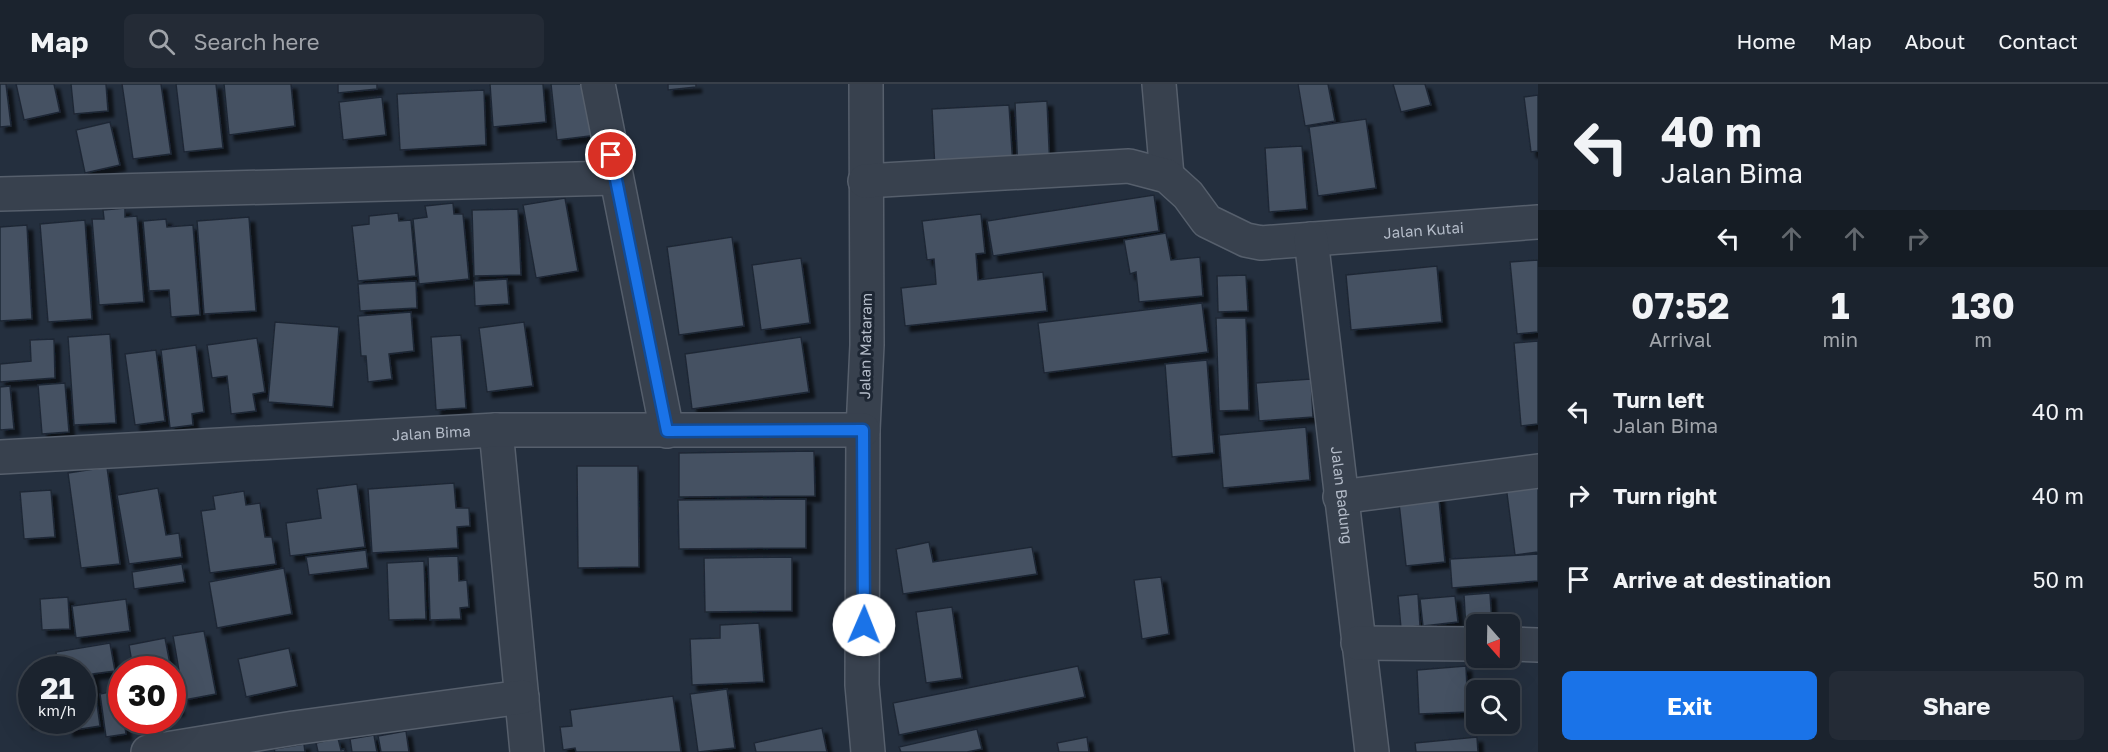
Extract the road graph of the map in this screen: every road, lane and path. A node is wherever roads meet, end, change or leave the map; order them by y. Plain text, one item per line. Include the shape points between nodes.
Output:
1 (598, 84) edge
2 (866, 84) edge
3 (1159, 84) edge
4 (1167, 176) junction
5 (615, 178) junction
6 (865, 181) junction
7 (0, 194) edge
8 (1538, 222) edge
9 (1311, 239) junction
10 (496, 430) junction
11 (863, 430) junction
12 (667, 431) junction
13 (0, 457) edge
14 (1538, 471) edge
15 (1340, 497) junction
16 (1358, 643) junction
17 (1466, 644) edge
18 (1520, 644) edge
19 (1538, 645) edge
20 (522, 697) junction
21 (148, 752) edge
22 (527, 752) edge
23 (868, 752) edge
24 (1372, 752) edge

1 - 5 street
2 - 6 street, Jalan Mataram
3 - 4 street
4 - 6 street via 1129,166
4 - 9 street, Jalan Kutai via 1188,195 1207,221 1246,240 1260,243
5 - 7 street
5 - 12 street
6 - 11 street, Jalan Mataram via 867,345
8 - 9 street, Jalan Kutai
9 - 15 street, Jalan Badung
10 - 12 street, Jalan Bima
10 - 13 street, Jalan Bima
10 - 20 street
11 - 12 street, Jalan Bima
11 - 23 street, Jalan Mataram via 862,685
14 - 15 street
15 - 16 street, Jalan Badung
16 - 17 street
16 - 24 street, Jalan Badung
18 - 19 street
20 - 21 street
20 - 22 street

